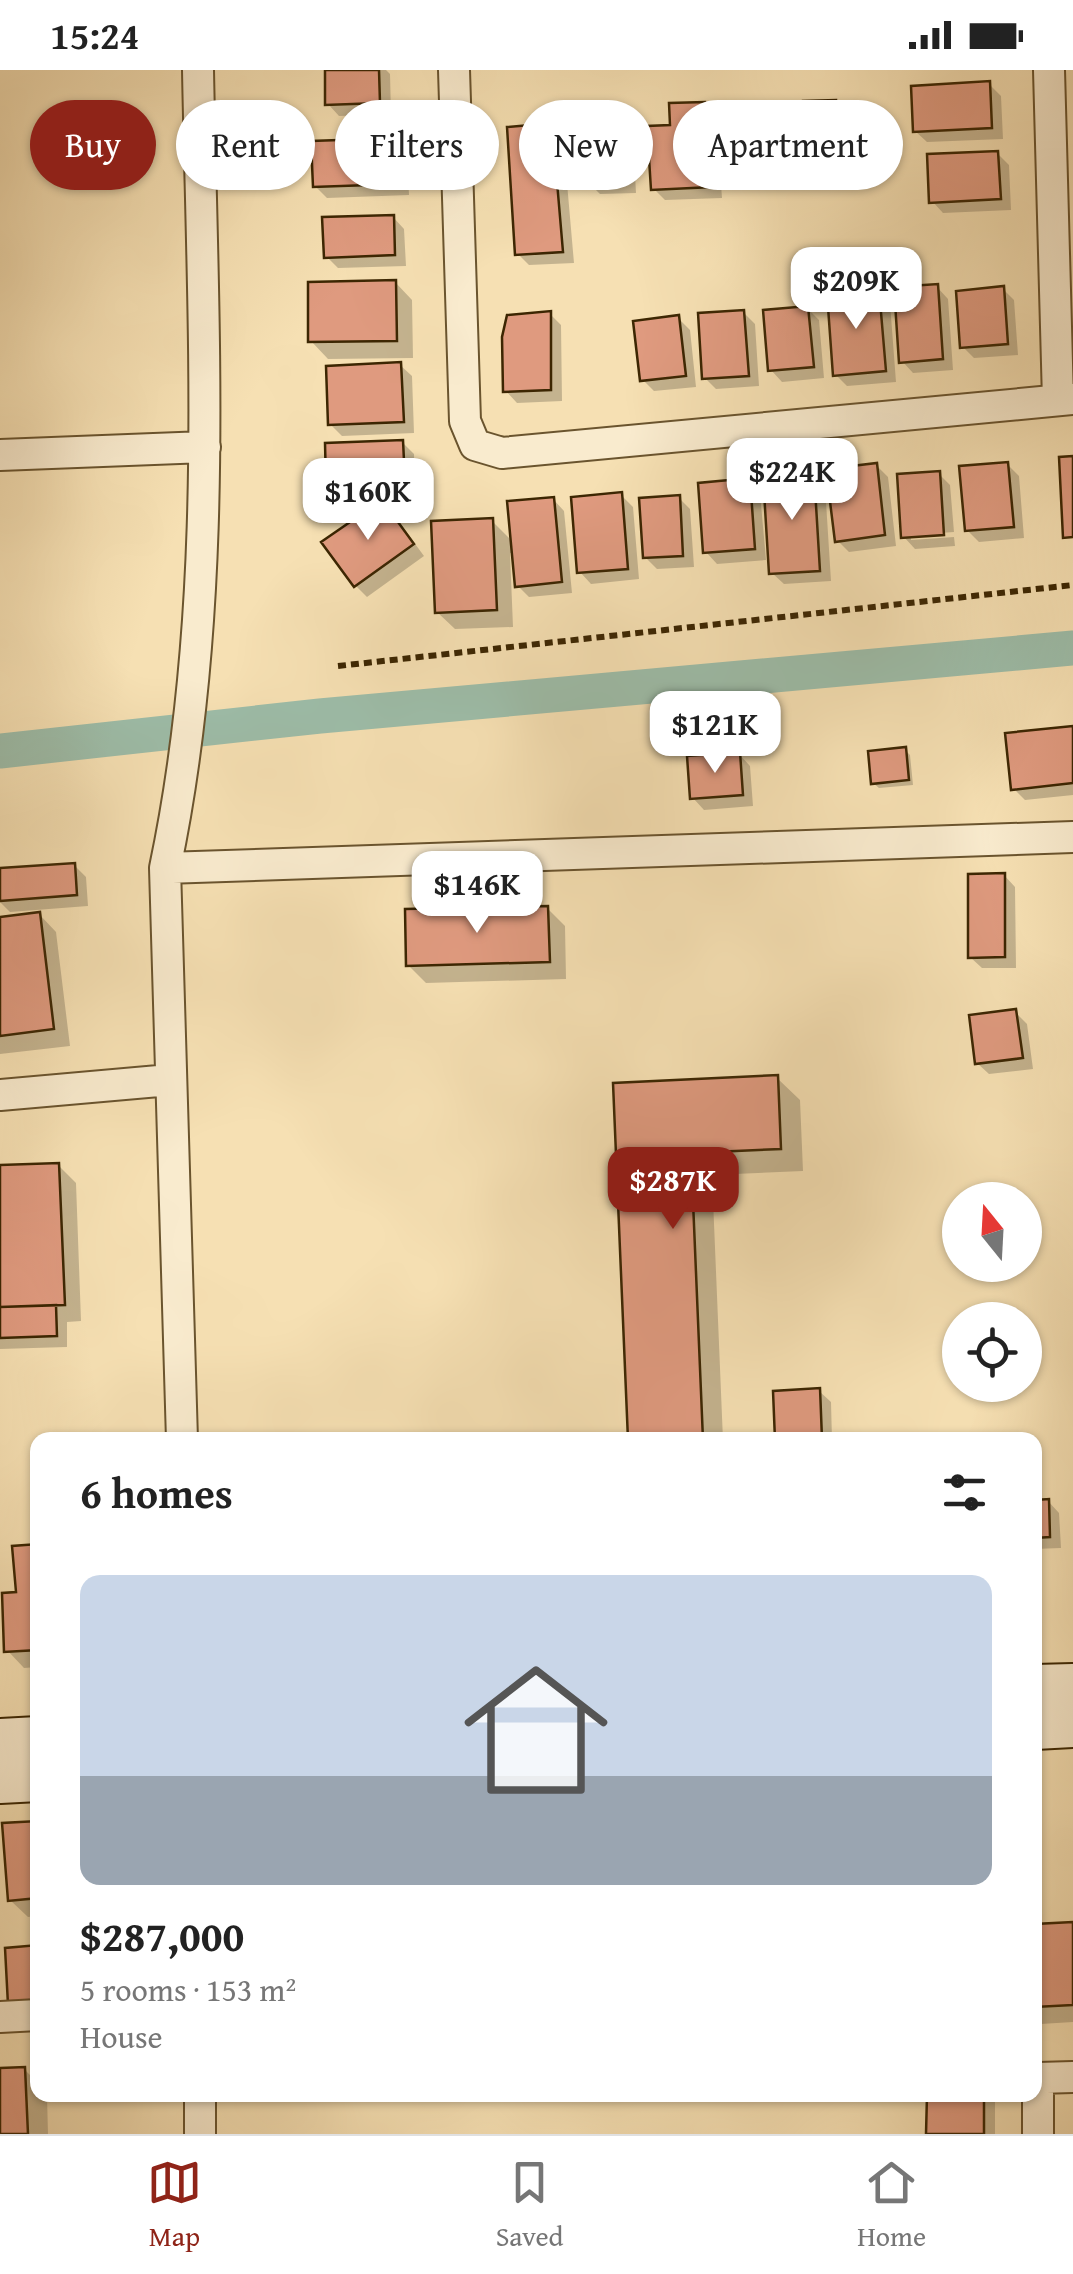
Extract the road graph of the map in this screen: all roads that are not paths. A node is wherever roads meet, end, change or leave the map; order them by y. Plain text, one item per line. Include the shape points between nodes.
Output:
1 (198, 70) edge
2 (454, 70) edge
3 (1049, 70) edge
4 (1066, 400) edge
5 (205, 447) junction
6 (0, 455) edge
7 (1073, 837) edge
8 (164, 868) junction
9 (170, 1080) junction
10 (0, 1095) edge
11 (182, 1432) edge
12 (1073, 1684) edge
13 (1042, 1686) edge
14 (1073, 1726) edge
15 (1042, 1728) edge
16 (30, 1738) edge
17 (0, 1740) edge
18 (30, 1780) edge
19 (0, 1782) edge
20 (30, 2015) edge
21 (0, 2017) edge
22 (1042, 2078) edge
23 (1073, 2078) edge
24 (200, 2102) edge
25 (1038, 2102) edge
26 (200, 2134) edge
27 (1038, 2134) edge

1 - 5 street
2 - 4 street via 466,421 475,446 502,454
3 - 4 street
5 - 6 street
5 - 8 street via 197,624 178,806
7 - 8 street
8 - 9 street
9 - 10 street
9 - 11 street
12 - 13 main road
14 - 15 main road
16 - 17 main road
18 - 19 main road
20 - 21 street
22 - 23 street
24 - 26 street
25 - 27 street

